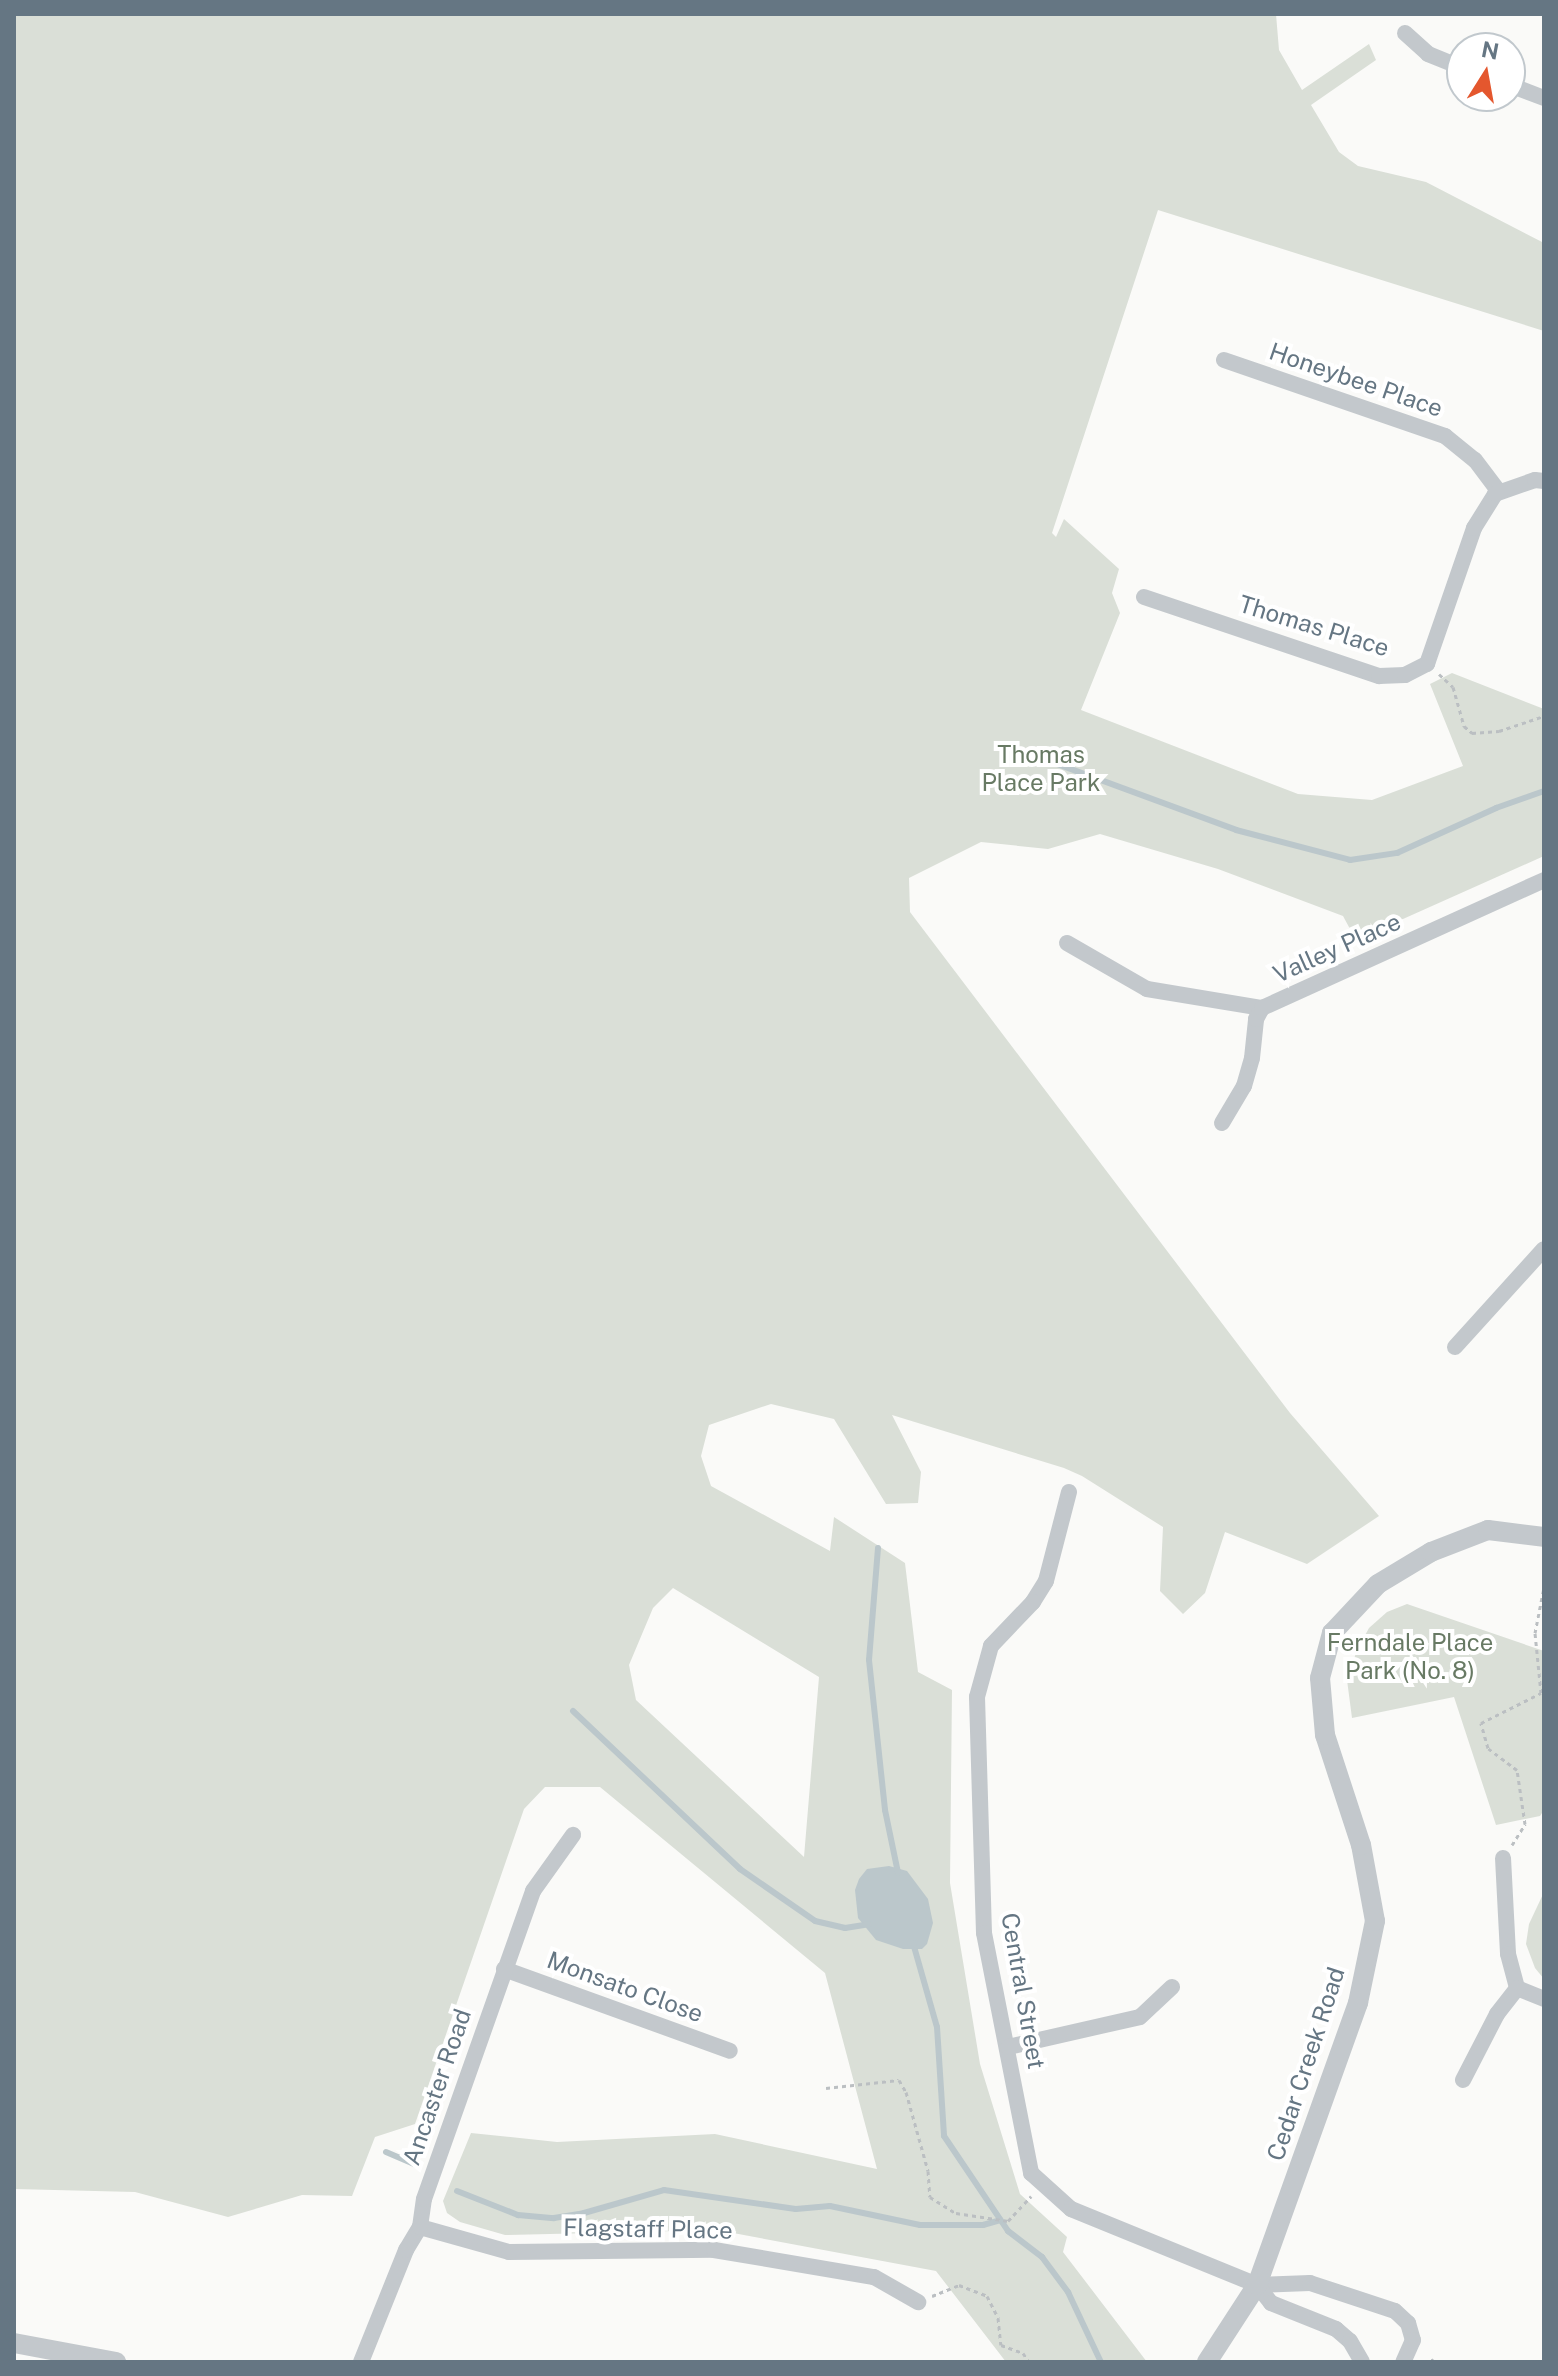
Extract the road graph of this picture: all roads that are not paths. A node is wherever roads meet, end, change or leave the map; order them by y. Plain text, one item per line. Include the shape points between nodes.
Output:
1 (1405, 33) dead end
2 (1446, 61) edge
3 (1224, 360) dead end
4 (1544, 481) edge
5 (1498, 490) junction
6 (1144, 597) dead end
7 (1544, 880) edge
8 (1067, 943) dead end
9 (1262, 1008) junction
10 (1222, 1123) dead end
11 (1544, 1249) edge
12 (1455, 1347) dead end
13 (1069, 1492) dead end
14 (1544, 1537) edge
15 (573, 1835) dead end
16 (1503, 1858) road end
17 (504, 1969) junction
18 (1172, 1987) dead end
19 (1517, 1988) junction
20 (1544, 1999) edge
21 (1008, 2047) junction
22 (730, 2051) dead end
23 (1463, 2080) dead end
24 (420, 2227) junction
25 (1257, 2285) junction
26 (918, 2302) road end
27 (14, 2343) edge
28 (116, 2362) edge
29 (361, 2362) edge
30 (1207, 2362) edge
31 (1362, 2362) edge
32 (1403, 2362) edge

1 - 2 street via 1428,54
3 - 5 street, Honeybee Place via 1445,436 1475,460
4 - 5 street
5 - 6 street, Thomas Place via 1474,528 1427,664 1405,675 1379,676
7 - 9 street, Valley Place
8 - 9 street via 1147,989
9 - 10 street, Valley Place via 1244,1086
11 - 12 street
13 - 21 street, Central Street via 1046,1581 991,1646 977,1697 984,1933
14 - 25 street, Cedar Creek Road via 1488,1530 1431,1552 1378,1584 1332,1633 1320,1678 1325,1735 1361,1845 1375,1921 1358,2003
15 - 17 street, Ancaster Road via 533,1891
16 - 19 street via 1508,1954
17 - 22 street, Monsato Close
17 - 24 street, Ancaster Road via 424,2199
18 - 21 street via 1140,2017
19 - 20 street
19 - 23 street via 1497,2014
21 - 25 street, Central Street via 1031,2173 1071,2209
24 - 26 street, Flagstaff Place via 509,2252 714,2250 874,2277
24 - 29 street, Ancaster Road
25 - 30 street, Cedar Creek Road
25 - 31 street via 1271,2303 1336,2329
25 - 32 street via 1310,2283 1395,2311 1408,2323 1413,2340
27 - 28 street

